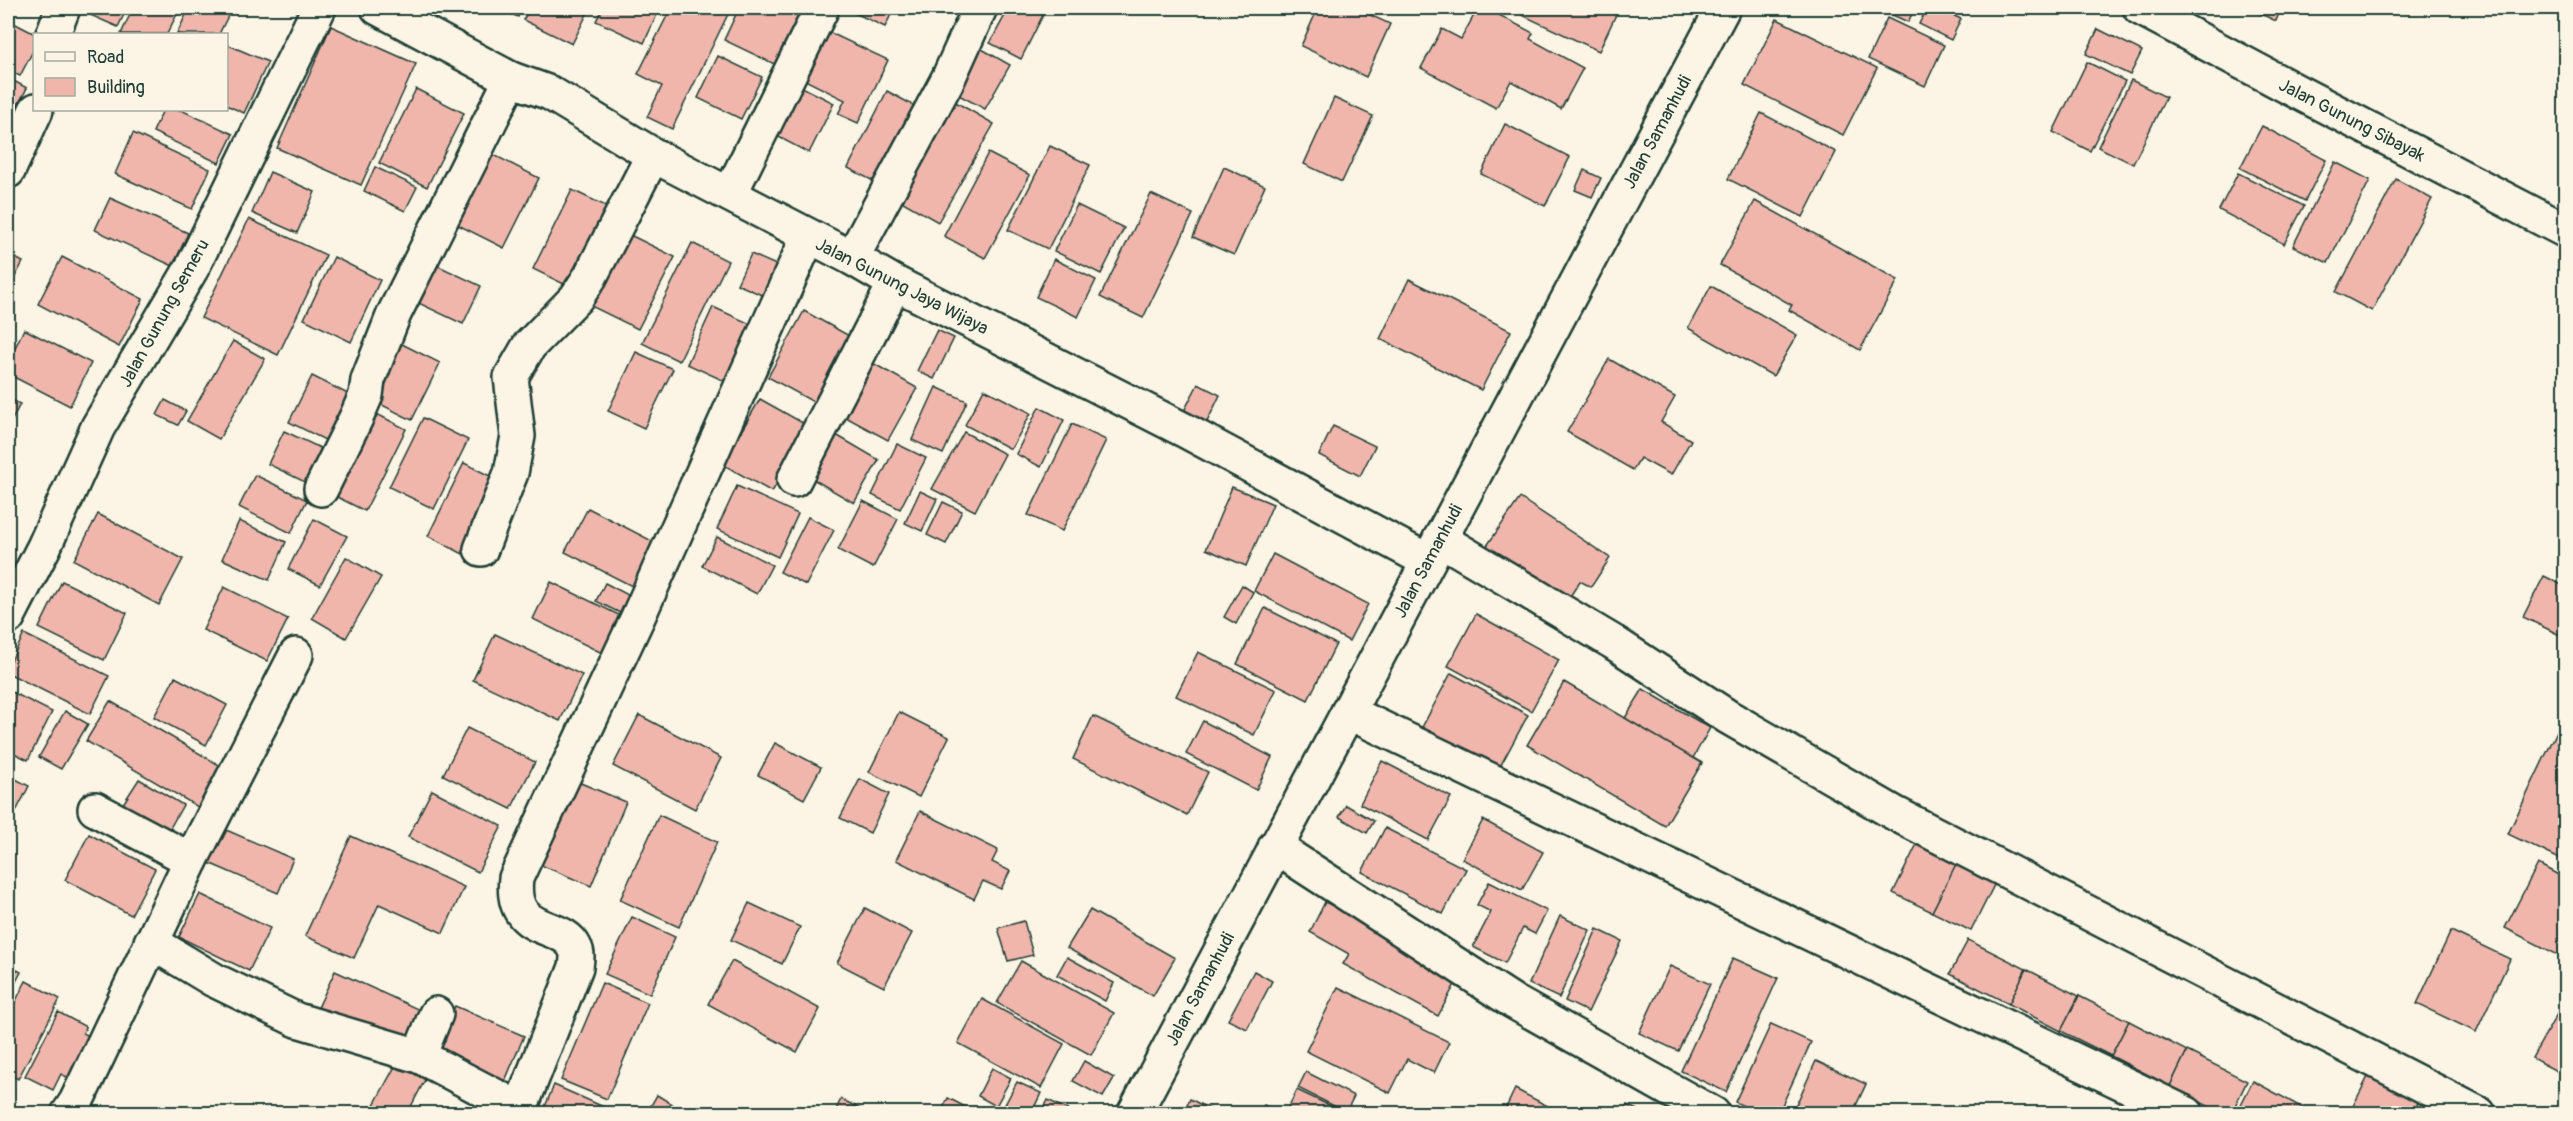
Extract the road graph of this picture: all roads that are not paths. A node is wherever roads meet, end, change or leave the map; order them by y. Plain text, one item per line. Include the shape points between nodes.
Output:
1 (63, 8) edge
2 (319, 8) edge
3 (822, 8) edge
4 (980, 8) edge
5 (1723, 8) edge
6 (2140, 8) edge
7 (399, 12) edge
8 (53, 33) edge
9 (511, 79) junction
10 (36, 111) edge
11 (653, 155) junction
12 (8, 171) edge
13 (730, 194) junction
14 (2565, 231) edge
15 (808, 237) junction
16 (852, 258) junction
17 (895, 284) junction
18 (794, 480) dead end
19 (321, 489) dead end
20 (481, 549) dead end
21 (1434, 550) junction
22 (8, 617) edge
23 (296, 655) dead end
24 (1348, 712) junction
25 (95, 809) dead end
26 (1275, 847) junction
27 (191, 860) junction
28 (151, 942) junction
29 (436, 1014) dead end
30 (419, 1056) junction
31 (519, 1111) edge
32 (68, 1113) edge
33 (1134, 1113) edge
34 (1713, 1113) edge
35 (2187, 1113) edge
36 (2480, 1113) edge

1 - 8 street
2 - 22 street, Jalan Gunung Semeru via 193,266 99,428
3 - 13 street
4 - 16 street via 948,79
5 - 21 street, Jalan Samanhudi
6 - 14 street, Jalan Gunung Sibayak
7 - 9 street, Jalan Gunung Jaya Wijaya
9 - 11 street, Jalan Gunung Jaya Wijaya via 550,93
9 - 19 street via 394,314 366,395
10 - 12 street
11 - 13 street, Jalan Gunung Jaya Wijaya
11 - 20 street via 590,277 557,319 529,346 512,377 518,436 513,464
13 - 15 street, Jalan Gunung Jaya Wijaya
15 - 16 street, Jalan Gunung Jaya Wijaya
15 - 31 street via 516,878 514,894 526,916 540,927 566,937 577,953 576,967
16 - 17 street, Jalan Gunung Jaya Wijaya
17 - 18 street
17 - 21 street, Jalan Gunung Jaya Wijaya via 1184,430
21 - 24 street, Jalan Samanhudi
21 - 36 street, Jalan Gunung Jaya Wijaya via 1613,642 1728,717 1896,814
23 - 27 street
24 - 26 street, Jalan Samanhudi
24 - 35 street
25 - 27 street
26 - 33 street, Jalan Samanhudi
26 - 34 street via 1514,1002
27 - 28 street
28 - 30 street via 214,980 297,1020
28 - 32 street
29 - 30 street
30 - 31 street

